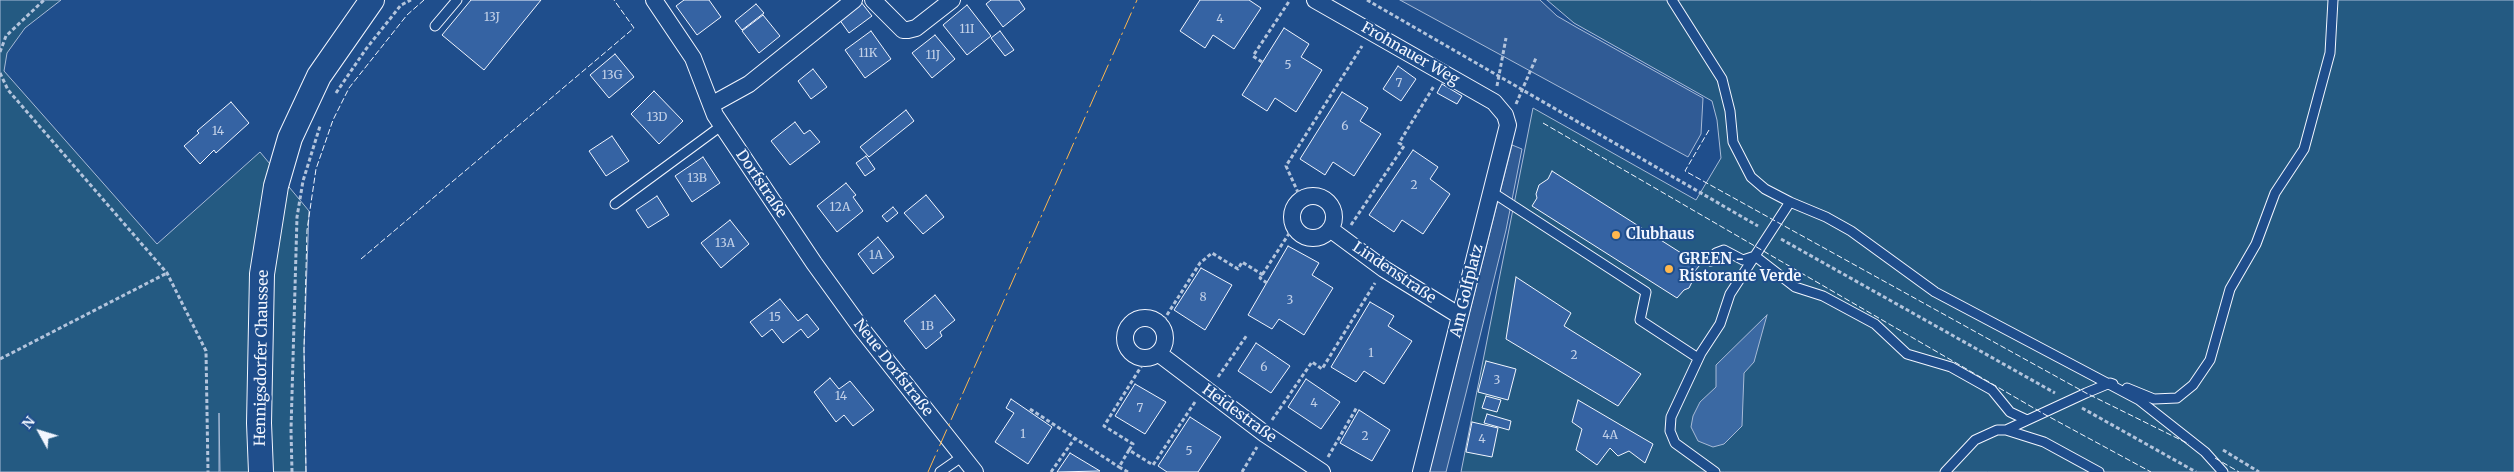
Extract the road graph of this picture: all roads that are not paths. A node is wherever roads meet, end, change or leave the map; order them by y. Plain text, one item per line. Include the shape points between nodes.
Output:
1 (372, 0) edge
2 (457, 0) edge
3 (654, 0) edge
4 (854, 0) edge
5 (873, 0) edge
6 (952, 0) edge
7 (1316, 0) edge
8 (1672, 0) edge
9 (2333, 0) edge
10 (435, 26) dead end
11 (711, 105) junction
12 (1500, 109) joint
13 (721, 126) junction
14 (1492, 192) junction
15 (1790, 202) junction
16 (615, 204) dead end
17 (1336, 233) junction
18 (1755, 256) junction
19 (1711, 261) dead end
20 (814, 263) joint
21 (1460, 316) junction
22 (1151, 356) junction
23 (1698, 358) junction
24 (2110, 383) junction
25 (2028, 420) junction
26 (2006, 430) junction
27 (963, 456) junction
28 (1321, 471) edge
29 (261, 472) edge
30 (940, 472) edge
31 (975, 472) edge
32 (1421, 472) edge
33 (1715, 472) edge
34 (1945, 472) edge
35 (2099, 472) edge
36 (2223, 472) edge

1 - 29 main road, Hennigsdorfer Chaussee via 319,76 290,138 276,186 262,274
2 - 10 lane
3 - 11 street, Dorfstraße via 693,58
4 - 11 street via 749,84
5 - 6 street via 903,30 916,28
7 - 12 street, Frohnauer Weg
8 - 15 lane via 1722,79 1730,110 1733,142 1751,177 1765,189
9 - 24 lane via 2330,53 2304,149 2276,194 2256,244 2230,289 2210,360 2193,385 2177,398 2154,399
11 - 13 street, Dorfstraße
12 - 14 street, Am Golfplatz via 1508,132
13 - 16 lane
13 - 20 street, Dorfstraße
14 - 21 street, Am Golfplatz
14 - 23 lane via 1646,292 1640,320
15 - 18 lane
15 - 24 lane via 1852,231 1936,292
17 - 17 street via 1333,212 1326,200 1311,195 1301,199 1293,210 1294,226 1300,234 1312,238
17 - 21 street, Lindenstraße
18 - 19 lane via 1743,260 1724,250 1716,253
18 - 23 lane via 1730,294 1720,324
18 - 25 lane via 1795,287 1823,296 1874,324 1907,354 1951,368 1992,390 2010,412
20 - 27 street, Neue Dorfstraße via 861,328
21 - 32 street, Am Golfplatz
22 - 22 street, Heidestraße via 1165,340 1160,326 1152,319 1140,318 1129,325 1125,333 1126,346 1130,352
22 - 28 street, Heidestraße
23 - 33 lane via 1674,409 1670,431 1675,443
24 - 25 lane
24 - 36 lane via 2139,400 2205,452
25 - 26 lane
26 - 34 lane via 1997,430 1975,440
26 - 35 lane via 2044,442
27 - 30 lane
27 - 31 street, Neue Dorfstraße

